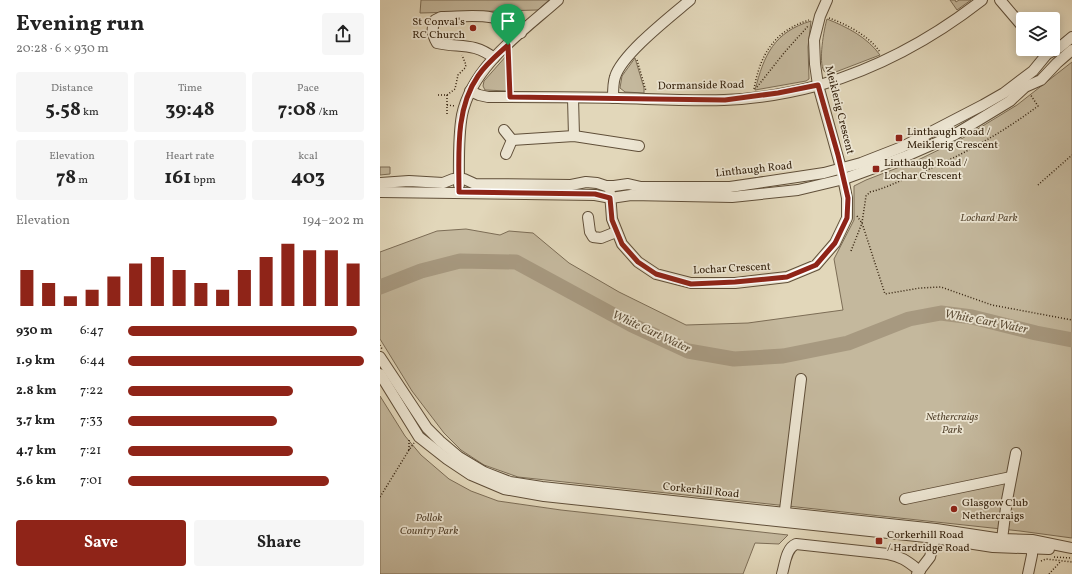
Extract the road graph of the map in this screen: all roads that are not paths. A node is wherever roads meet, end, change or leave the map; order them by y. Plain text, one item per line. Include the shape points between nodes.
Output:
1 (558, 0) edge
2 (690, 0) edge
3 (827, 0) edge
4 (982, 0) edge
5 (1000, 0) edge
6 (1016, 19) edge
7 (521, 33) junction
8 (1072, 37) edge
9 (1060, 47) edge
10 (1072, 50) edge
11 (1042, 56) edge
12 (1049, 56) edge
13 (494, 58) junction
14 (1057, 63) junction
15 (818, 85) junction
16 (470, 91) junction
17 (573, 98) junction
18 (613, 98) junction
19 (504, 130) dead end
20 (574, 136) junction
21 (512, 140) junction
22 (639, 146) dead end
23 (506, 154) dead end
24 (841, 168) junction
25 (459, 179) junction
26 (844, 179) junction
27 (380, 183) edge
28 (610, 187) junction
29 (380, 192) edge
30 (459, 192) junction
31 (610, 198) junction
32 (588, 217) dead end
33 (616, 232) junction
34 (380, 357) edge
35 (380, 374) edge
36 (801, 379) dead end
37 (1016, 453) dead end
38 (1011, 477) junction
39 (905, 499) dead end
40 (784, 517) junction
41 (936, 534) junction
42 (1002, 539) junction
43 (1032, 544) junction
44 (1072, 548) edge
45 (1072, 552) edge
46 (918, 573) edge
47 (782, 574) edge
48 (1028, 574) edge

1 - 7 street
2 - 18 street via 628,55 615,76
3 - 15 street, Meiklerig Crescent via 814,40
4 - 15 street, Dormanside Road via 920,43 853,74
5 - 6 street
7 - 13 street
7 - 13 street via 510,23 488,16 441,17 435,20 432,26 437,43 471,46
8 - 9 street, Linthaugh Road
10 - 14 street, Linthaugh Road
11 - 24 street, Linthaugh Road via 1033,71 983,105 902,147
12 - 14 street
13 - 16 street via 478,76
14 - 26 street, Linthaugh Road via 1041,80 1025,87 1010,101 954,135
15 - 18 street, Dormanside Road via 725,100
15 - 24 street, Meiklerig Crescent
16 - 17 street, Dormanside Road via 488,97
16 - 25 street via 462,113
17 - 18 street, Dormanside Road
17 - 20 street
19 - 21 street
20 - 21 street
20 - 22 street
21 - 23 street
24 - 26 street, Meiklerig Crescent
24 - 28 street, Linthaugh Road via 803,177 730,187 641,187 628,184
25 - 27 street, Linthaugh Road via 443,183
25 - 28 street, Linthaugh Road via 475,184 571,185 586,182
25 - 30 street
26 - 31 street, Linthaugh Road via 798,190 757,195 631,195
26 - 33 street, Lochar Crescent via 848,198 847,218 835,243 816,265 787,277 691,284 656,274 638,262 622,244
28 - 31 street, Lochar Crescent
29 - 30 street, Linthaugh Road
30 - 31 street, Linthaugh Road via 595,194
31 - 33 street, Lochar Crescent
32 - 33 street via 592,237 601,238
34 - 40 street, Corkerhill Road via 427,428 459,457 484,472 510,482 542,487
35 - 40 street, Corkerhill Road via 419,437 447,460 471,475 504,489 544,496
36 - 40 street
37 - 38 street
38 - 39 street
38 - 42 street
40 - 41 street, Corkerhill Road
41 - 42 street, Corkerhill Road
41 - 43 street, Corkerhill Road via 993,546
41 - 46 street via 930,557
42 - 43 street, Corkerhill Road
43 - 44 street, Corkerhill Road
43 - 45 street, Corkerhill Road
43 - 48 street
46 - 47 street via 907,560 899,556 796,544 789,549

